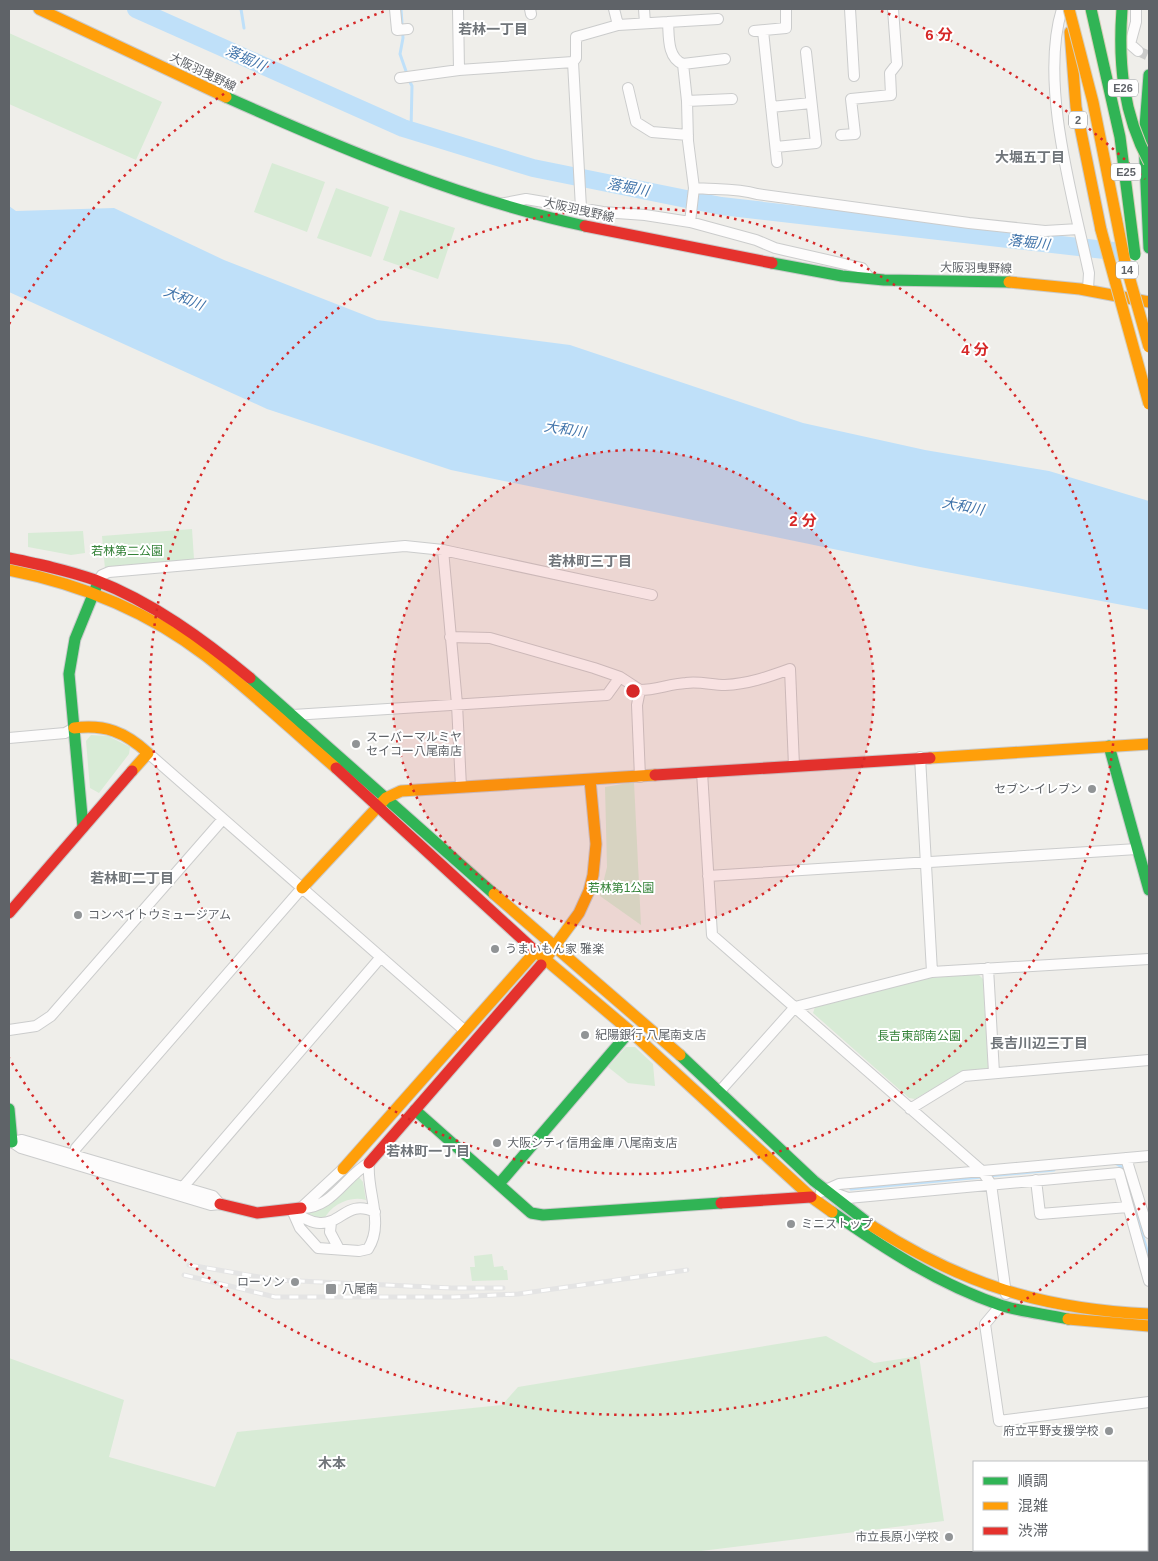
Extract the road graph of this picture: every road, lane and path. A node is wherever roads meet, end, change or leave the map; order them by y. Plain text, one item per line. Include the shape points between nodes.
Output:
1 (39, 9) edge
2 (394, 9) edge
3 (458, 9) edge
4 (614, 9) edge
5 (644, 9) edge
6 (786, 9) edge
7 (850, 9) edge
8 (893, 9) edge
9 (1062, 9) edge
10 (1070, 9) edge
11 (1091, 9) edge
12 (1122, 9) edge
13 (1136, 9) edge
14 (718, 19) dead end
15 (668, 22) junction
16 (645, 23) junction
17 (618, 25) junction
18 (402, 30) dead end
19 (806, 52) dead end
20 (1138, 52) dead end
21 (725, 59) dead end
22 (573, 62) junction
23 (683, 64) junction
24 (460, 70) junction
25 (1149, 75) edge
26 (854, 76) dead end
27 (406, 77) dead end
28 (628, 88) dead end
29 (732, 99) dead end
30 (687, 101) junction
31 (811, 103) junction
32 (771, 107) junction
33 (688, 135) junction
34 (841, 135) dead end
35 (776, 147) junction
36 (777, 162) dead end
37 (1149, 162) edge
38 (694, 188) junction
39 (580, 203) junction
40 (499, 204) junction
41 (690, 222) junction
42 (1080, 233) junction
43 (1149, 248) edge
44 (870, 279) junction
45 (1088, 289) junction
46 (1149, 302) edge
47 (1149, 338) edge
48 (1149, 347) edge
49 (1149, 404) edge
50 (442, 550) junction
51 (9, 558) edge
52 (9, 570) edge
53 (96, 587) junction
54 (652, 595) dead end
55 (450, 637) junction
56 (620, 677) junction
57 (640, 690) junction
58 (457, 704) junction
59 (293, 715) junction
60 (74, 728) junction
61 (9, 738) edge
62 (1149, 744) edge
63 (1109, 746) junction
64 (148, 753) junction
65 (920, 757) junction
66 (794, 766) junction
67 (702, 772) junction
68 (640, 777) junction
69 (590, 780) junction
70 (461, 787) junction
71 (382, 802) junction
72 (223, 819) junction
73 (84, 827) junction
74 (1137, 849) junction
75 (924, 862) junction
76 (708, 876) junction
77 (302, 888) junction
78 (1149, 890) edge
79 (9, 913) edge
80 (552, 946) junction
81 (536, 951) junction
82 (381, 957) junction
83 (1149, 959) edge
84 (546, 960) junction
85 (988, 968) junction
86 (932, 972) junction
87 (794, 1007) junction
88 (9, 1030) edge
89 (464, 1030) junction
90 (630, 1031) junction
91 (1149, 1060) edge
92 (994, 1073) junction
93 (720, 1091) junction
94 (9, 1109) edge
95 (910, 1109) junction
96 (415, 1110) junction
97 (10, 1142) edge
98 (1149, 1156) edge
99 (1126, 1158) junction
100 (73, 1159) junction
101 (369, 1163) junction
102 (343, 1169) joint
103 (982, 1171) junction
104 (1036, 1180) junction
105 (499, 1184) junction
106 (991, 1184) junction
107 (183, 1187) junction
108 (825, 1190) junction
109 (810, 1196) junction
110 (220, 1204) junction
111 (1128, 1207) junction
112 (296, 1209) junction
113 (375, 1212) junction
114 (331, 1222) junction
115 (1149, 1233) edge
116 (339, 1249) junction
117 (1149, 1281) edge
118 (1006, 1294) junction
119 (1001, 1305) junction
120 (1149, 1314) edge
121 (1149, 1326) edge
122 (1149, 1402) edge

1 - 40 main road, 大阪羽曳野線 via 236,103 336,146
2 - 18 street
3 - 24 street
4 - 17 street
5 - 16 street
6 - 32 street via 786,28 758,31
7 - 26 street
8 - 34 street via 897,64 890,73 891,95 851,99 855,134
9 - 42 street via 1054,43 1056,97
10 - 48 main road, 14, bridge via 1093,102 1125,262
10 - 49 main road, 2, bridge via 1076,108 1101,230
11 - 47 main road, E25, bridge via 1120,138
12 - 37 main road, E26, bridge via 1120,57 1124,94 1131,125
13 - 20 street via 1130,44
14 - 15 street
15 - 16 street
15 - 23 street via 673,55 677,62
16 - 17 street
17 - 22 street via 576,37 576,58
19 - 31 street
21 - 23 street
22 - 24 street
22 - 39 street
23 - 30 street
24 - 27 street
25 - 43 main road, E26 via 1144,140
28 - 33 street via 636,122 652,132
29 - 30 street
30 - 33 street
31 - 32 street
31 - 35 street via 816,143
32 - 35 street
33 - 38 street
35 - 36 street
38 - 41 street
38 - 42 street via 736,188 757,194 969,223
39 - 40 street via 526,198
39 - 41 street
40 - 44 main road, 大阪羽曳野線 via 578,225
41 - 44 street via 775,248 862,268
42 - 45 street via 1089,273
44 - 45 main road, 大阪羽曳野線 via 1010,282
45 - 46 main road, 大阪羽曳野線
50 - 53 street via 405,546 109,572 102,575
50 - 54 street
50 - 55 street
51 - 53 main road via 47,566
52 - 53 main road
53 - 59 main road via 161,612 197,635 229,658
53 - 60 main road via 75,633 70,655
53 - 71 main road via 206,656
55 - 56 street via 490,638
55 - 58 street
56 - 57 street
56 - 58 street via 607,695
57 - 66 street via 698,682 723,685 751,683 790,669
57 - 68 street
58 - 59 street
58 - 70 street
59 - 71 main road
60 - 61 street via 65,733
60 - 64 main road via 99,726 121,731
60 - 73 main road
62 - 63 main road
63 - 65 main road
63 - 74 main road
64 - 72 street
64 - 73 main road
65 - 66 main road
65 - 75 street
66 - 67 main road
67 - 68 main road
67 - 76 street
68 - 69 main road
69 - 70 main road
69 - 80 main road via 594,880 569,928
70 - 71 main road via 401,791
71 - 77 main road
71 - 80 main road
71 - 81 main road
72 - 77 street
72 - 88 street via 51,1016 36,1026
73 - 79 main road
74 - 75 street
74 - 78 main road
75 - 76 street
75 - 86 street
76 - 87 street via 712,935
77 - 82 street
77 - 100 street via 76,1148
80 - 81 main road
80 - 84 main road
80 - 93 main road
81 - 84 main road
81 - 89 main road
82 - 89 street
82 - 107 street
83 - 85 street
84 - 90 main road
84 - 96 main road
85 - 86 street
85 - 92 street
86 - 87 street
87 - 93 street
87 - 95 street
89 - 102 main road
90 - 105 main road
90 - 109 main road
91 - 92 street
92 - 95 street via 964,1076
93 - 108 main road
94 - 97 main road
95 - 103 street
96 - 101 main road
96 - 105 main road
97 - 100 street via 22,1140
98 - 99 street
99 - 103 street
99 - 115 street
100 - 107 street
100 - 110 street via 211,1205
101 - 112 street via 326,1201
101 - 113 street
102 - 112 street
103 - 106 street
103 - 108 street via 839,1184
104 - 106 street
104 - 111 street via 1119,1173
104 - 111 street via 1040,1214
105 - 109 main road via 531,1213 543,1215
106 - 108 street via 848,1198
106 - 118 street
107 - 110 street via 214,1196
108 - 109 street
108 - 118 main road via 898,1245 960,1276
109 - 119 main road via 885,1250 944,1281
110 - 112 main road via 257,1213
111 - 117 street
112 - 114 street via 311,1222
112 - 116 street via 300,1228 308,1239 318,1248
113 - 114 street via 357,1208
113 - 116 street via 374,1239 368,1248 359,1251
114 - 116 street via 330,1232
118 - 120 main road via 1068,1308
119 - 121 main road via 1081,1322
119 - 122 street via 986,1324 998,1421

